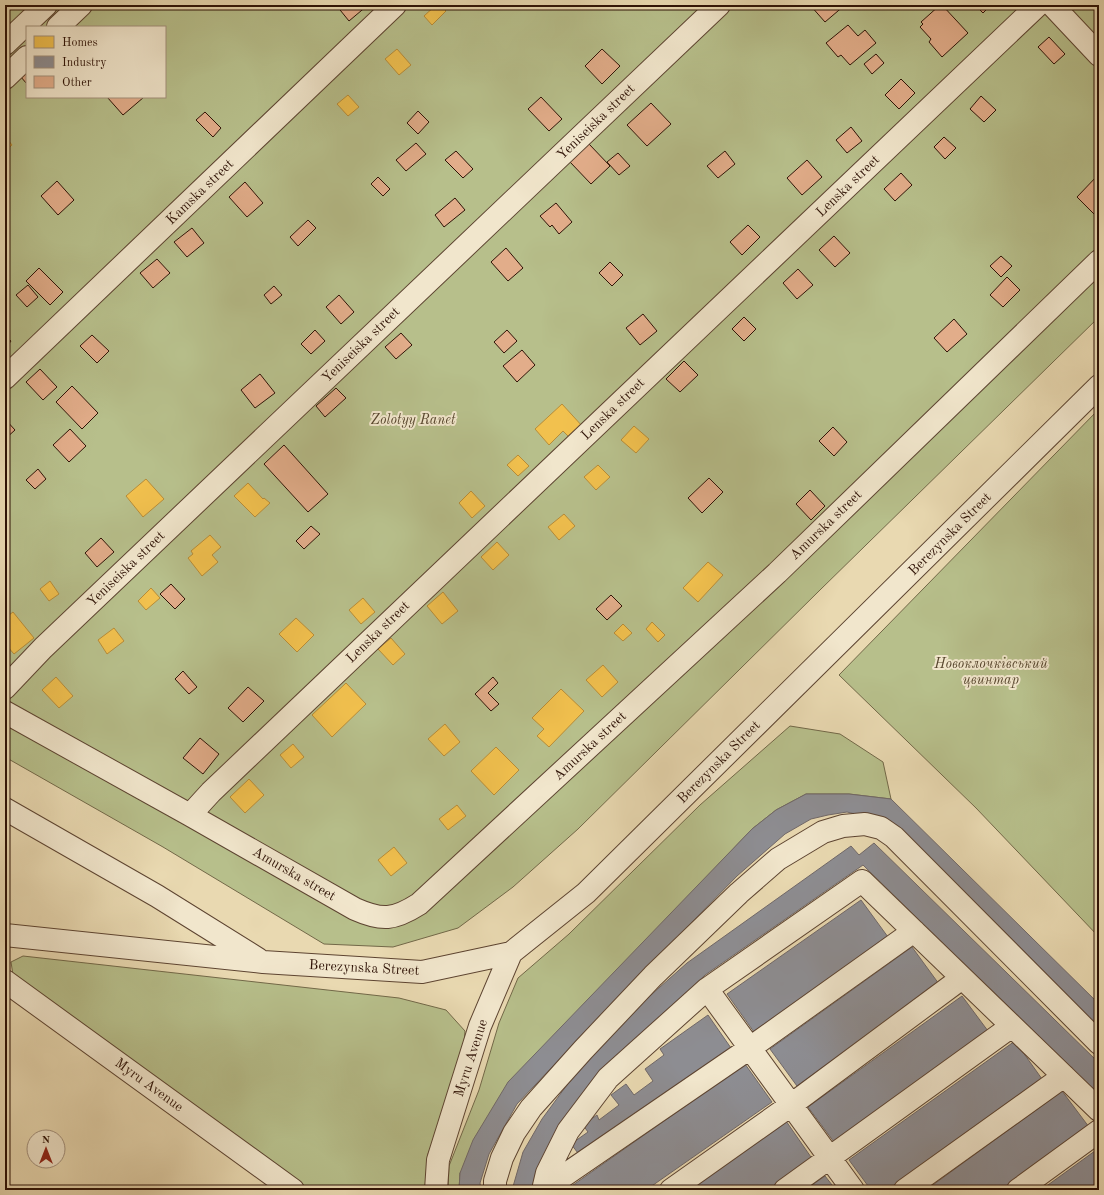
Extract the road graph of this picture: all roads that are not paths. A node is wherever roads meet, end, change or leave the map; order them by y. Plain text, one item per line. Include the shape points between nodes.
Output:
1 (46, 5) edge
2 (81, 5) edge
3 (395, 5) edge
4 (719, 5) edge
5 (1038, 5) edge
6 (1052, 5) edge
7 (59, 26) edge
8 (5, 44) edge
9 (1099, 55) edge
10 (26, 58) edge
11 (5, 78) edge
12 (1099, 262) edge
13 (5, 378) edge
14 (1099, 386) edge
15 (5, 688) edge
16 (5, 712) edge
17 (5, 809) edge
18 (190, 815) junction
19 (914, 931) junction
20 (5, 935) edge
21 (511, 953) junction
22 (263, 962) junction
23 (962, 978) junction
24 (5, 981) edge
25 (707, 989) junction
26 (1012, 1026) junction
27 (1099, 1043) edge
28 (750, 1048) junction
29 (1064, 1076) junction
30 (791, 1105) junction
31 (1099, 1110) edge
32 (1099, 1131) edge
33 (830, 1158) junction
34 (293, 1190) edge
35 (436, 1190) edge
36 (495, 1190) edge
37 (543, 1190) edge
38 (671, 1190) edge
39 (785, 1190) edge
40 (853, 1190) edge
41 (905, 1190) edge
42 (1018, 1190) edge

1 - 8 street
2 - 7 street
3 - 13 street, Kamska street
4 - 15 street, Yeniseiska street via 48,642
5 - 18 street, Lenska street via 211,792
6 - 9 street
10 - 11 street
12 - 18 street, Amurska street via 777,573 425,899 405,914 388,918 371,916 355,909
14 - 21 street, Berezynska Street via 586,893
16 - 18 street, Amurska street
17 - 22 street, Berezynska Street via 157,896
19 - 23 street
19 - 25 street via 862,881
19 - 28 street
20 - 22 street, Berezynska Street
21 - 22 street, Berezynska Street via 422,972
21 - 35 street, Myru Avenue via 480,1026 438,1160
23 - 26 street
23 - 30 street
24 - 34 street, Myru Avenue
25 - 28 street
25 - 37 street via 608,1078 568,1131 547,1174
26 - 29 street
26 - 33 street
27 - 36 street via 894,836 881,828 865,824 843,826 823,832 778,860 739,893 653,976 530,1108 502,1158
28 - 30 street
28 - 37 street
29 - 31 street
29 - 41 street
30 - 33 street
30 - 38 street
32 - 42 street
33 - 39 street
33 - 40 street

